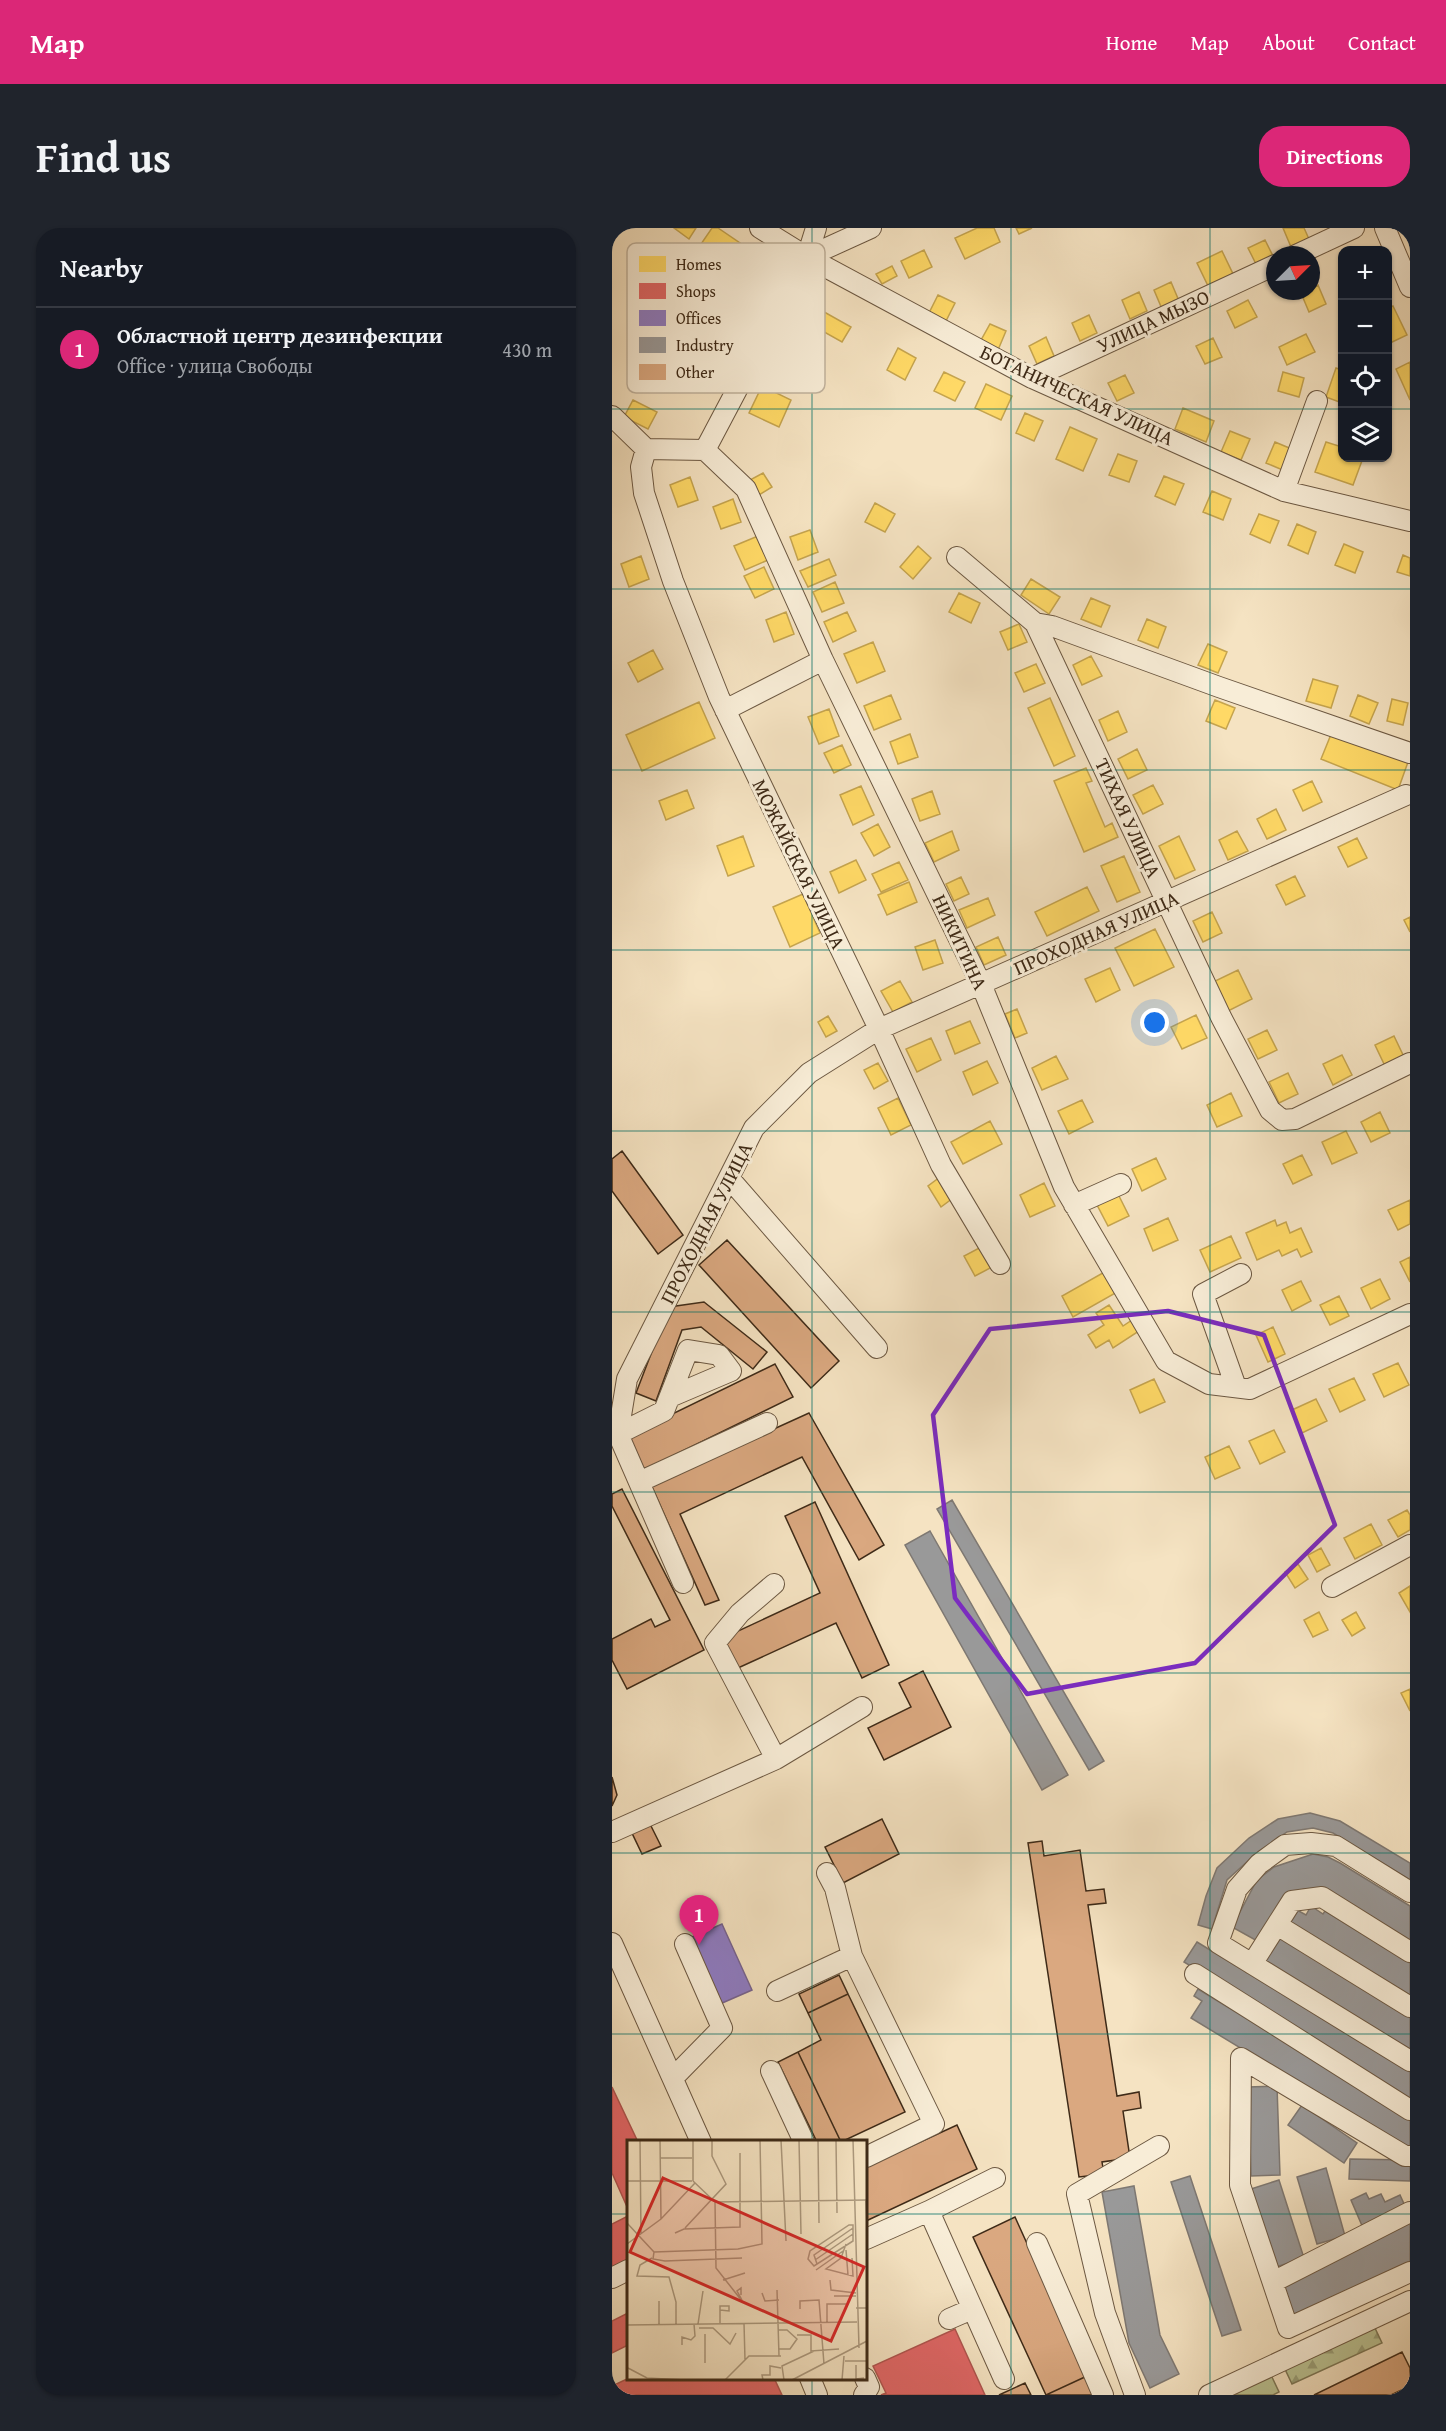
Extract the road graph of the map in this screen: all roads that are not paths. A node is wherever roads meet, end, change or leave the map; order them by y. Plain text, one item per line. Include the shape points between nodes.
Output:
1 (760, 228) edge
2 (816, 228) edge
3 (871, 228) edge
4 (1354, 228) edge
5 (1384, 228) edge
6 (784, 243) edge
7 (811, 243) edge
8 (1315, 246) edge
9 (825, 249) edge
10 (825, 267) edge
11 (1266, 269) edge
12 (1410, 287) edge
13 (1032, 378) junction
14 (735, 393) edge
15 (1317, 401) dead end
16 (612, 416) edge
17 (646, 449) junction
18 (705, 450) junction
19 (1284, 491) junction
20 (1410, 521) edge
21 (957, 557) dead end
22 (1035, 623) junction
23 (823, 660) junction
24 (725, 710) junction
25 (1410, 753) edge
26 (1409, 794) edge
27 (1167, 901) junction
28 (981, 984) junction
29 (879, 1029) junction
30 (1410, 1063) edge
31 (729, 1178) junction
32 (1121, 1184) dead end
33 (1074, 1205) junction
34 (1000, 1264) dead end
35 (1241, 1274) dead end
36 (1410, 1314) edge
37 (878, 1348) dead end
38 (1243, 1388) junction
39 (670, 1397) dead end
40 (767, 1423) dead end
41 (618, 1434) junction
42 (639, 1482) junction
43 (1410, 1545) edge
44 (683, 1582) dead end
45 (774, 1584) dead end
46 (1332, 1587) dead end
47 (862, 1707) dead end
48 (776, 1759) junction
49 (612, 1832) edge
50 (827, 1873) dead end
51 (1410, 1892) edge
52 (1277, 1924) junction
53 (612, 1943) edge
54 (685, 1944) dead end
55 (1410, 1952) edge
56 (852, 1956) junction
57 (1252, 1964) junction
58 (1195, 1974) dead end
59 (777, 1991) dead end
60 (1410, 2007) edge
61 (1410, 2061) edge
62 (771, 2071) dead end
63 (673, 2079) junction
64 (1410, 2110) edge
65 (700, 2140) edge
66 (803, 2140) edge
67 (1159, 2146) dead end
68 (1410, 2156) edge
69 (867, 2157) edge
70 (995, 2178) dead end
71 (929, 2211) junction
72 (1410, 2212) edge
73 (867, 2240) edge
74 (1037, 2243) dead end
75 (627, 2270) edge
76 (1410, 2272) edge
77 (612, 2278) edge
78 (1273, 2282) junction
79 (1410, 2301) edge
80 (972, 2309) junction
81 (949, 2319) dead end
82 (1004, 2379) dead end
83 (810, 2380) edge
84 (866, 2380) edge
85 (817, 2395) edge
86 (864, 2395) edge
87 (1103, 2395) edge
88 (1135, 2395) edge
89 (1209, 2395) edge

1 - 6 street, БОТАНИЧЕСКАЯ УЛИЦА
2 - 7 street
3 - 9 street
4 - 8 street
5 - 12 street
10 - 13 street, БОТАНИЧЕСКАЯ УЛИЦА
11 - 13 street, УЛИЦА МЫЗО
13 - 19 street, БОТАНИЧЕСКАЯ УЛИЦА
14 - 18 street
15 - 19 street
16 - 17 street
17 - 18 street
17 - 24 street, МОЖАЙСКАЯ УЛИЦА via 641,467 644,493 673,581
18 - 23 street, НИКИТИНА via 746,489
19 - 20 street, БОТАНИЧЕСКАЯ УЛИЦА
21 - 22 street, ТИХАЯ УЛИЦА
22 - 25 street
22 - 27 street, ТИХАЯ УЛИЦА
23 - 24 street
23 - 28 street, НИКИТИНА
24 - 29 street, МОЖАЙСКАЯ УЛИЦА
26 - 27 street, ПРОХОДНАЯ УЛИЦА
27 - 28 street, ПРОХОДНАЯ УЛИЦА
27 - 30 street, ТИХАЯ УЛИЦА via 1221,1017 1270,1110 1282,1120 1295,1119
28 - 29 street, ПРОХОДНАЯ УЛИЦА
28 - 33 street, НИКИТИНА
29 - 31 street, ПРОХОДНАЯ УЛИЦА via 809,1073 754,1128
29 - 34 street, МОЖАЙСКАЯ УЛИЦА via 941,1165
31 - 37 street
31 - 41 street, ПРОХОДНАЯ УЛИЦА via 627,1379
32 - 33 street
33 - 38 street, НИКИТИНА via 1167,1360 1209,1383
35 - 38 street via 1203,1294
36 - 38 street
39 - 41 street via 664,1411
40 - 42 street
41 - 42 street
42 - 44 street
43 - 46 street
45 - 48 street via 740,1613 714,1643
47 - 48 street
48 - 49 street
50 - 56 street via 835,1888
51 - 57 street via 1336,1846 1286,1845 1259,1864 1238,1889 1218,1943
52 - 55 street via 1292,1901 1322,1897
52 - 57 street
52 - 60 street
53 - 63 street
54 - 63 street via 722,2028
56 - 59 street
56 - 69 street via 934,2124
57 - 61 street
58 - 64 street
62 - 66 street
63 - 65 street
67 - 88 street via 1077,2194 1104,2313
68 - 78 street via 1241,2058 1240,2185
70 - 71 street
71 - 73 street
71 - 80 street
72 - 78 street
74 - 87 street
75 - 77 street
76 - 78 street via 1288,2328
79 - 89 street
80 - 81 street
80 - 82 street
83 - 85 street
84 - 86 street via 869,2387

